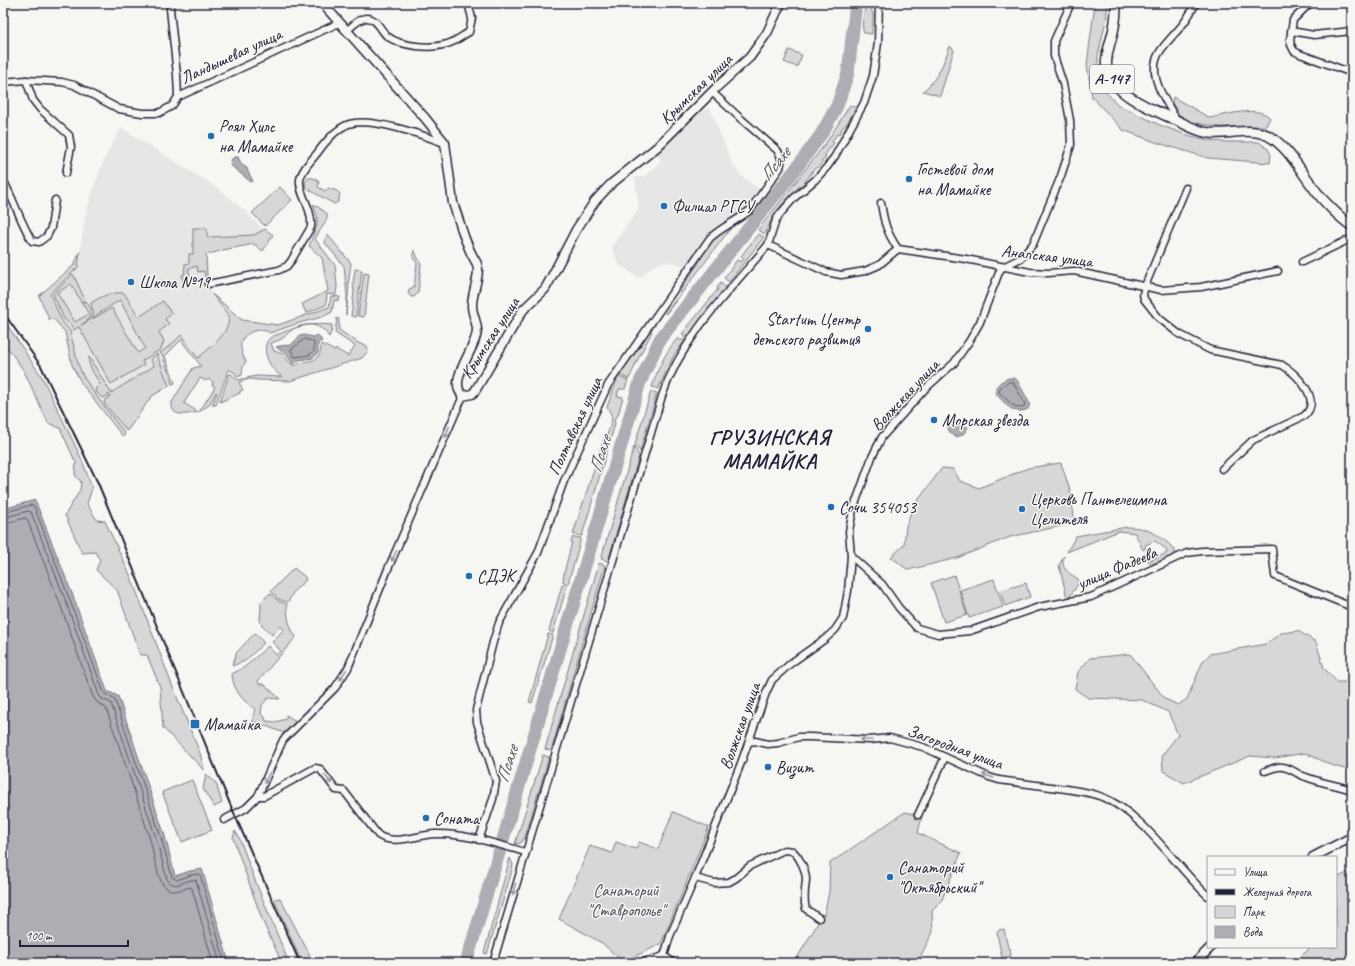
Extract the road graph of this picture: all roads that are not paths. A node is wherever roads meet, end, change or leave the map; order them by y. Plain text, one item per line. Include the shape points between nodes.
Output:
1 (172, 3) edge
2 (322, 3) edge
3 (468, 3) edge
4 (780, 3) edge
5 (879, 3) edge
6 (1071, 3) edge
7 (1116, 3) edge
8 (1196, 3) edge
9 (1310, 3) edge
10 (339, 23) junction
11 (347, 31) junction
12 (1291, 31) junction
13 (1352, 32) edge
14 (1352, 73) edge
15 (26, 80) junction
16 (3, 82) edge
17 (712, 92) junction
18 (178, 97) junction
19 (1177, 121) junction
20 (445, 144) junction
21 (66, 173) dead end
22 (3, 180) edge
23 (1186, 188) dead end
24 (55, 200) dead end
25 (881, 203) dead end
26 (1352, 226) edge
27 (1352, 238) edge
28 (768, 245) junction
29 (898, 250) junction
30 (1302, 262) dead end
31 (1005, 266) junction
32 (1278, 271) dead end
33 (208, 284) dead end
34 (1146, 286) junction
35 (463, 396) junction
36 (1222, 470) dead end
37 (851, 556) junction
38 (1352, 607) edge
39 (749, 742) junction
40 (945, 757) junction
41 (1265, 771) dead end
42 (1352, 790) edge
43 (258, 796) junction
44 (918, 815) dead end
45 (224, 820) dead end
46 (1352, 836) edge
47 (479, 840) junction
48 (525, 852) junction
49 (1314, 856) edge
50 (695, 878) junction
51 (1207, 895) edge
52 (819, 918) dead end
53 (1210, 948) edge
54 (664, 956) junction
55 (652, 961) edge
56 (493, 963) edge
57 (640, 963) edge
58 (674, 963) edge
59 (1195, 963) edge

1 - 18 street, Ландышевая улица via 170,9
2 - 10 street
3 - 11 street via 472,18 469,32 449,44 424,48 400,42 387,36 375,21 367,18 358,21
4 - 17 street, Крымская улица via 767,33 756,50
5 - 28 street via 878,43 873,76 864,103 827,167 780,214
6 - 31 street, Волжская улица via 1054,41 1054,56 1070,120 1071,145 1061,176 1032,244 1021,258
7 - 19 main road, А-147 via 1114,28 1106,61 1110,76 1120,89 1140,103
8 - 19 street via 1183,24 1156,57 1157,80
9 - 12 street via 1293,20
10 - 11 street
10 - 18 street, Ландышевая улица
11 - 20 street
12 - 13 street via 1314,35
12 - 14 street via 1290,40 1294,51
15 - 16 street
15 - 18 street via 74,84 119,109 142,113 159,113 172,106
15 - 21 street via 33,100 68,135 71,147
17 - 35 street, Крымская улица via 657,147 611,184 595,201 576,230 545,288 520,315 475,391
17 - 47 street, Полтавская улица via 777,150 780,155 780,168 750,210 710,238 608,386 564,481 538,553 499,623 476,710 477,722 496,781 493,799
19 - 26 main road via 1208,133 1257,132 1277,141 1314,189
20 - 33 street via 388,126 358,122 340,128 325,143 302,174 300,181 312,221 311,227 287,266 279,270
20 - 35 street via 454,203 478,269 472,308 477,330 457,387
22 - 24 street via 32,240 39,242 47,236 51,228
23 - 34 street
25 - 29 street via 884,224
27 - 30 street
28 - 29 street via 826,272 841,275 865,271 879,265
28 - 48 street via 692,338 681,354 664,390
29 - 31 street, Анапская улица via 966,258
31 - 34 street, Анапская улица via 1030,272 1074,271
31 - 37 street, Волжская улица via 996,276 980,322 954,363 925,389 882,437 853,510 849,531
32 - 34 street, Анапская улица via 1201,287 1160,290
34 - 36 street via 1144,300 1158,318 1179,334 1215,351 1282,365 1297,376 1310,395 1309,412 1253,440
35 -> 43 street, Крымская улица via 348,668 334,688 284,740
37 - 38 street, улица Фадеева via 882,584 917,628 938,634 970,631 1038,608 1091,597 1187,553 1202,551 1272,549 1275,576
37 - 39 street, Волжская улица via 843,618 835,630 772,680
40 -> 39 street, Загородная улица via 923,747 890,738 870,740 799,737 778,743 768,744 755,740
39 - 50 street, Волжская улица
40 - 44 street
51 -> 40 street, Загородная улица via 1159,843 1118,805 1095,795 988,777
41 - 42 street via 1283,767 1319,782
43 - 45 street, Крымская улица via 246,808
43 -> 47 street, Крымская улица via 264,796 315,768 320,769 336,790 344,791 378,835 384,839 435,834
46 - 49 street
47 - 48 street, Крымская улица
48 -> 56 street
50 - 52 street via 714,883 729,882 750,866 784,850 793,851 805,872 806,909
50 - 54 street, Волжская улица
53 - 59 street
54 - 55 street
54 - 58 street
55 - 57 street

